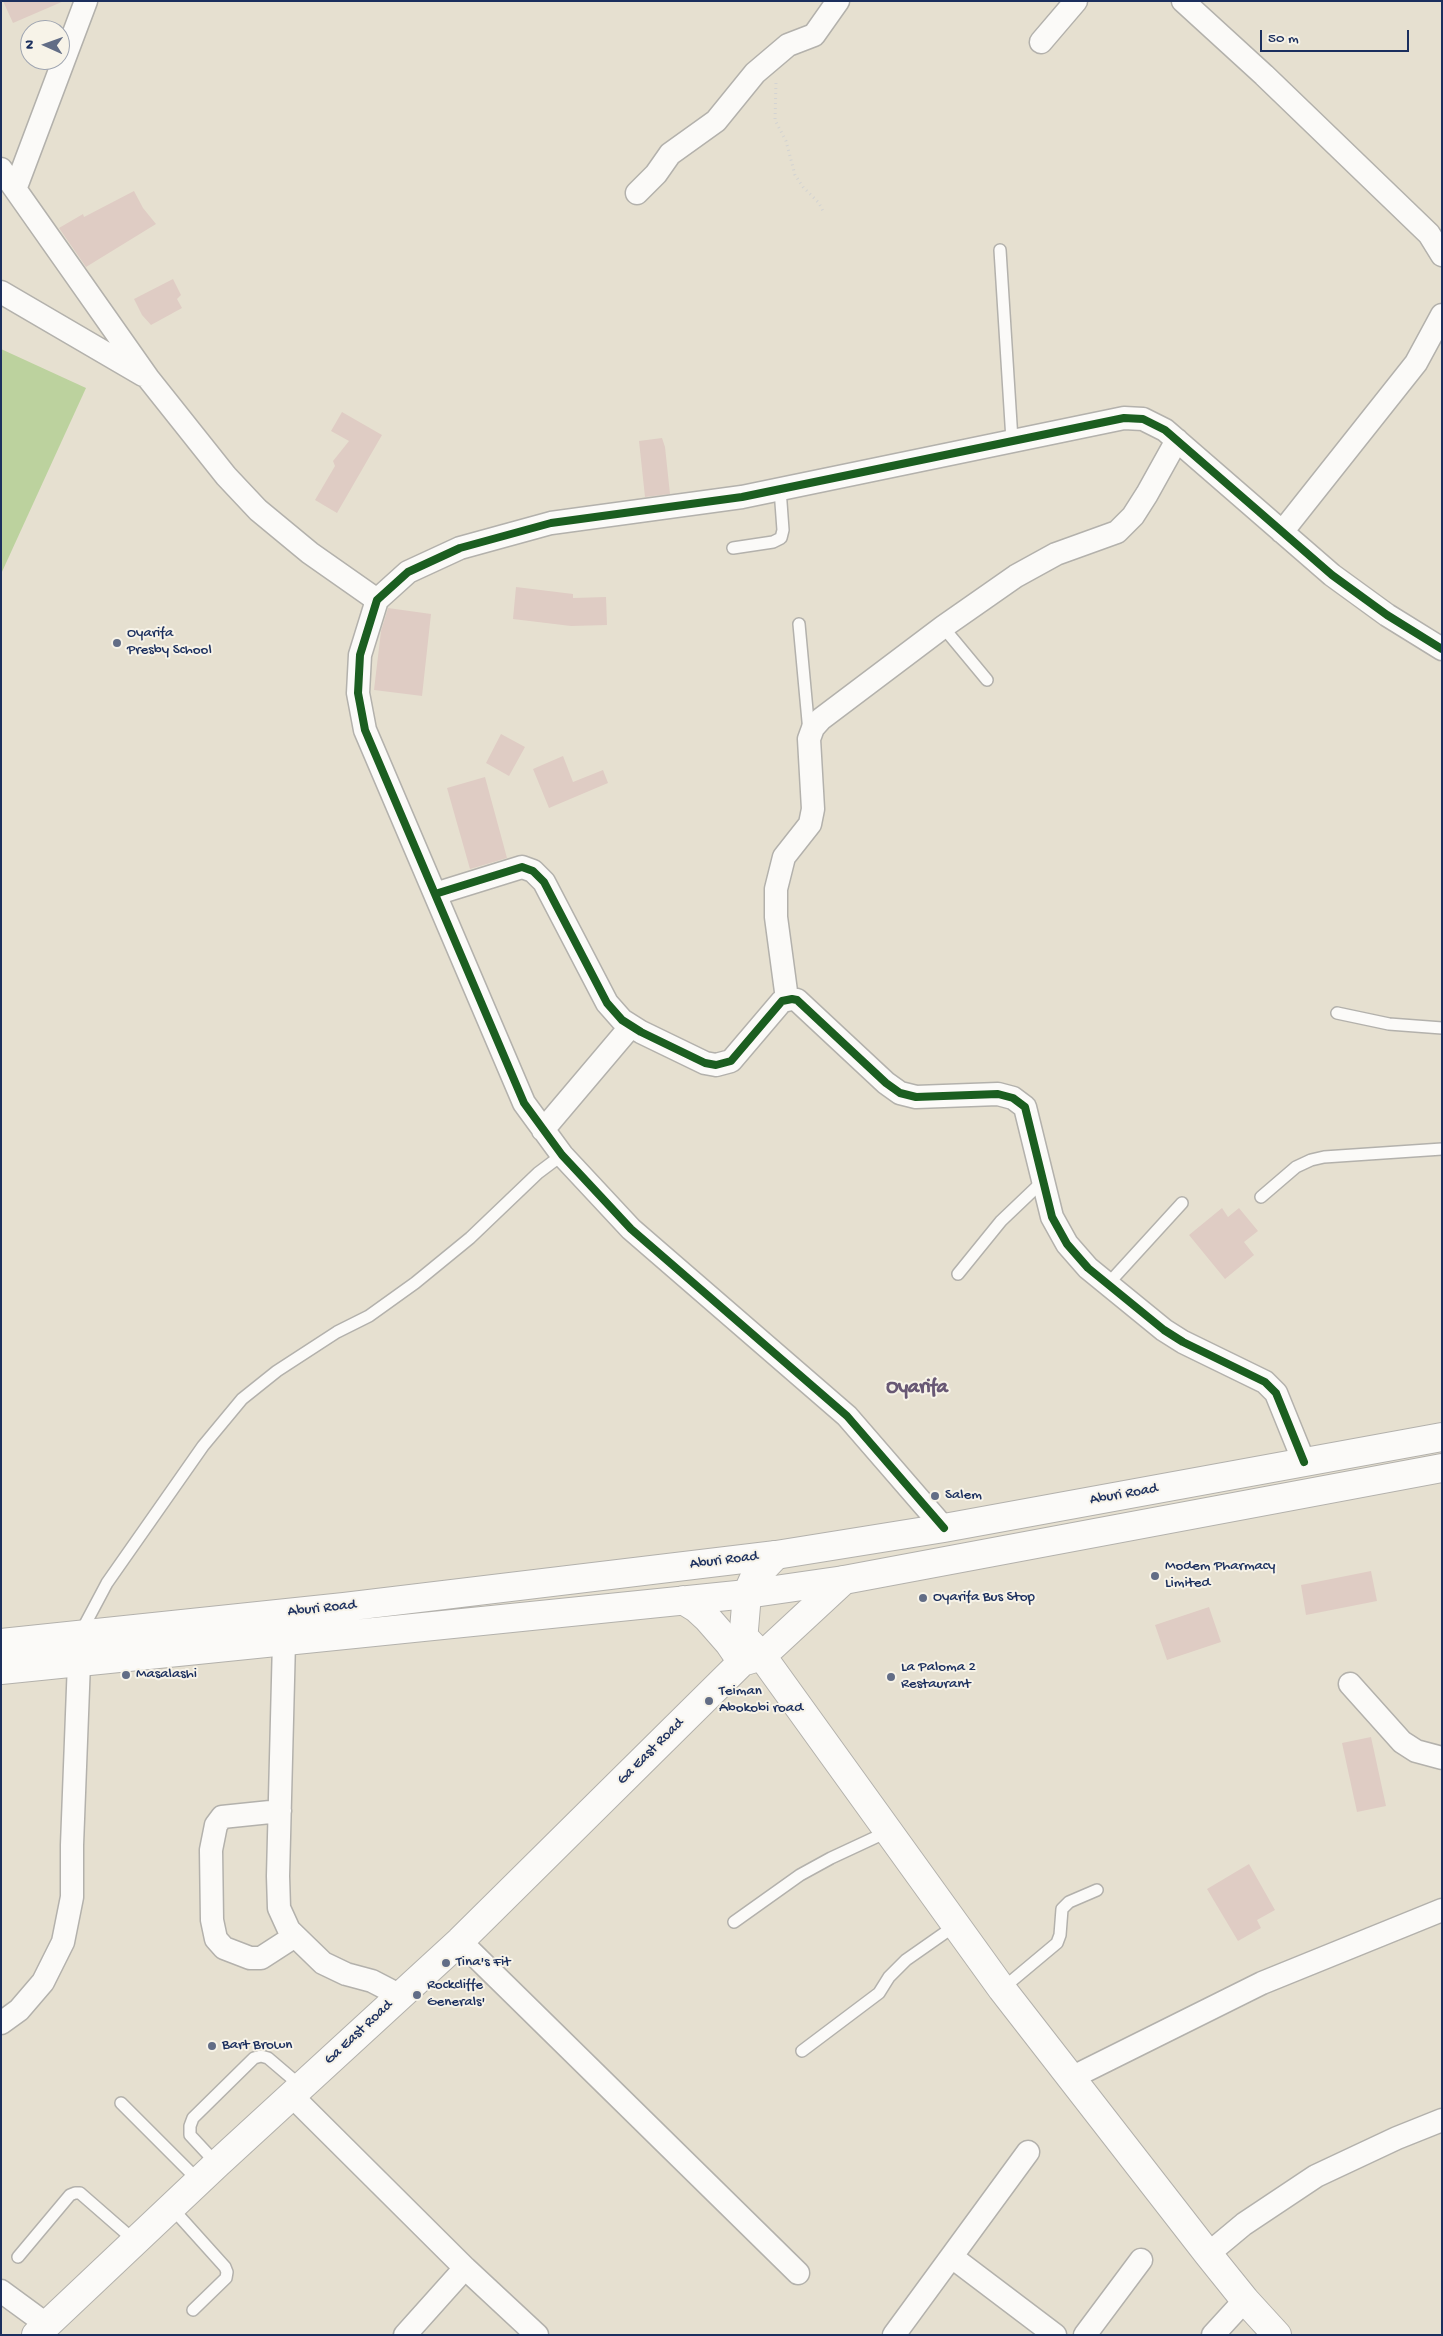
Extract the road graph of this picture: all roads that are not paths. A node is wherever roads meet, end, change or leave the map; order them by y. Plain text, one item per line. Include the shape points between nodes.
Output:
1 (86, 1) edge
2 (838, 1) edge
3 (1076, 1) edge
4 (1183, 1) edge
5 (1041, 42) dead end
6 (1, 169) edge
7 (16, 187) junction
8 (637, 193) dead end
9 (1435, 228) edge
10 (1000, 250) dead end
11 (1442, 255) edge
12 (1, 292) edge
13 (1442, 315) edge
14 (148, 378) junction
15 (1012, 440) junction
16 (1177, 440) junction
17 (780, 489) junction
18 (1282, 532) junction
19 (733, 548) dead end
20 (377, 600) junction
21 (799, 624) dead end
22 (943, 627) junction
23 (1442, 649) edge
24 (987, 680) dead end
25 (809, 739) junction
26 (434, 894) junction
27 (787, 999) junction
28 (1337, 1013) dead end
29 (632, 1026) junction
30 (1442, 1028) edge
31 (542, 1130) junction
32 (1442, 1149) edge
33 (562, 1155) junction
34 (1043, 1181) junction
35 (1261, 1197) dead end
36 (1182, 1203) dead end
37 (958, 1274) dead end
38 (1108, 1284) junction
39 (1442, 1437) edge
40 (1304, 1462) junction
41 (1442, 1468) edge
42 (944, 1528) junction
43 (776, 1555) junction
44 (844, 1580) junction
45 (747, 1594) junction
46 (682, 1600) junction
47 (80, 1635) junction
48 (284, 1641) junction
49 (1, 1643) edge
50 (752, 1659) junction
51 (79, 1662) junction
52 (1, 1670) edge
53 (1350, 1684) dead end
54 (1442, 1758) edge
55 (280, 1811) junction
56 (889, 1831) junction
57 (1097, 1890) dead end
58 (1442, 1910) edge
59 (734, 1922) dead end
60 (956, 1925) junction
61 (295, 1936) junction
62 (460, 1941) junction
63 (1002, 1989) junction
64 (399, 1995) junction
65 (1, 2023) edge
66 (802, 2051) dead end
67 (1071, 2078) junction
68 (297, 2091) junction
69 (121, 2104) dead end
70 (1442, 2120) edge
71 (1028, 2152) dead end
72 (208, 2172) junction
73 (171, 2207) junction
74 (135, 2240) junction
75 (1208, 2254) junction
76 (18, 2256) dead end
77 (952, 2257) junction
78 (1141, 2260) dead end
79 (465, 2268) junction
80 (798, 2273) dead end
81 (1, 2291) edge
82 (1245, 2300) junction
83 (193, 2310) dead end
84 (41, 2329) edge
85 (405, 2335) edge
86 (538, 2335) edge
87 (894, 2335) edge
88 (1055, 2335) edge
89 (1085, 2335) edge
90 (1213, 2335) edge
91 (1277, 2335) edge

1 - 7 street
2 - 8 street via 814,35 788,45 755,73 716,121 670,154
3 - 5 street
4 - 9 street
6 - 7 street
7 - 14 street
9 - 11 street
10 - 15 lane
12 - 14 street
13 - 18 street via 1416,363
14 - 20 street via 226,476 258,510
15 - 16 street via 1124,418 1143,419
15 - 17 street
16 - 18 street
16 - 22 street via 1138,509 1117,532 1056,554 1008,581
17 - 19 lane via 781,538
17 - 20 street via 551,523 460,548 408,572
18 - 23 street via 1332,575
20 - 26 street via 360,655 358,693 365,730
21 - 25 lane
22 - 24 lane
22 - 25 street via 821,719
25 - 27 street via 813,809 810,824 784,857 776,889 776,917
26 - 29 street via 522,867 533,871 544,882 607,1003
26 - 31 street via 524,1103
27 - 29 street via 731,1061 723,1065 705,1063
27 - 34 street via 797,1000 900,1093 916,1096 998,1094 1013,1098 1025,1107
28 - 30 lane via 1389,1024
29 - 31 street
31 - 33 street
32 - 35 lane via 1311,1160 1296,1167
33 - 42 street via 631,1229 847,1416
33 - 47 lane via 415,1283 369,1316 337,1332 277,1371 242,1399 204,1446 107,1584
34 - 37 lane via 1001,1220
34 - 38 street via 1052,1217 1067,1244 1088,1268
36 - 38 lane
38 - 40 street via 1183,1342 1266,1382 1276,1393
39 - 40 main road, Aburi Road
40 - 42 main road, Aburi Road
41 - 44 main road, Aburi Road
42 - 43 main road, Aburi Road
43 - 45 main road via 754,1578
43 - 47 main road, Aburi Road
44 - 45 main road, Aburi Road
44 - 50 main road, Ga East Road
45 - 46 main road, Aburi Road
45 - 50 main road via 742,1635
46 - 48 main road, Aburi Road
46 - 50 main road via 696,1608
47 - 49 main road, Aburi Road
48 - 51 main road, Aburi Road
48 - 55 street
50 - 56 main road
50 - 62 main road, Ga East Road
51 - 52 main road, Aburi Road
51 - 65 street via 72,1897 63,1942 43,1982 19,2010
53 - 54 street via 1402,1742 1416,1751
55 - 61 street via 279,1908
55 - 61 street via 222,1817 216,1825 211,1858 212,1920 216,1939 224,1948 250,1958 261,1958
56 - 59 lane via 800,1875
56 - 60 main road
57 - 63 lane via 1062,1909 1060,1935 1056,1943
58 - 67 street via 1262,1983
60 - 63 main road
60 - 66 lane via 906,1960 879,1993
61 - 64 street via 323,1963
62 - 64 main road, Ga East Road
62 - 80 street
63 - 67 main road
64 - 68 main road, Ga East Road
67 - 75 main road
68 - 72 main road, Ga East Road
68 - 72 lane via 268,2058 254,2058 193,2118 190,2135
68 - 79 street
69 - 72 lane
70 - 75 street via 1316,2176 1244,2224
71 - 77 street
72 - 73 main road, Ga East Road
73 - 74 main road, Ga East Road
73 - 83 lane via 227,2272 226,2278
74 - 76 lane via 80,2193 75,2193
74 - 84 main road, Ga East Road
75 - 82 main road
77 - 87 street
77 - 88 street
78 - 89 street
79 - 85 street
79 - 86 street
81 - 84 street
82 - 90 street
82 - 91 main road

